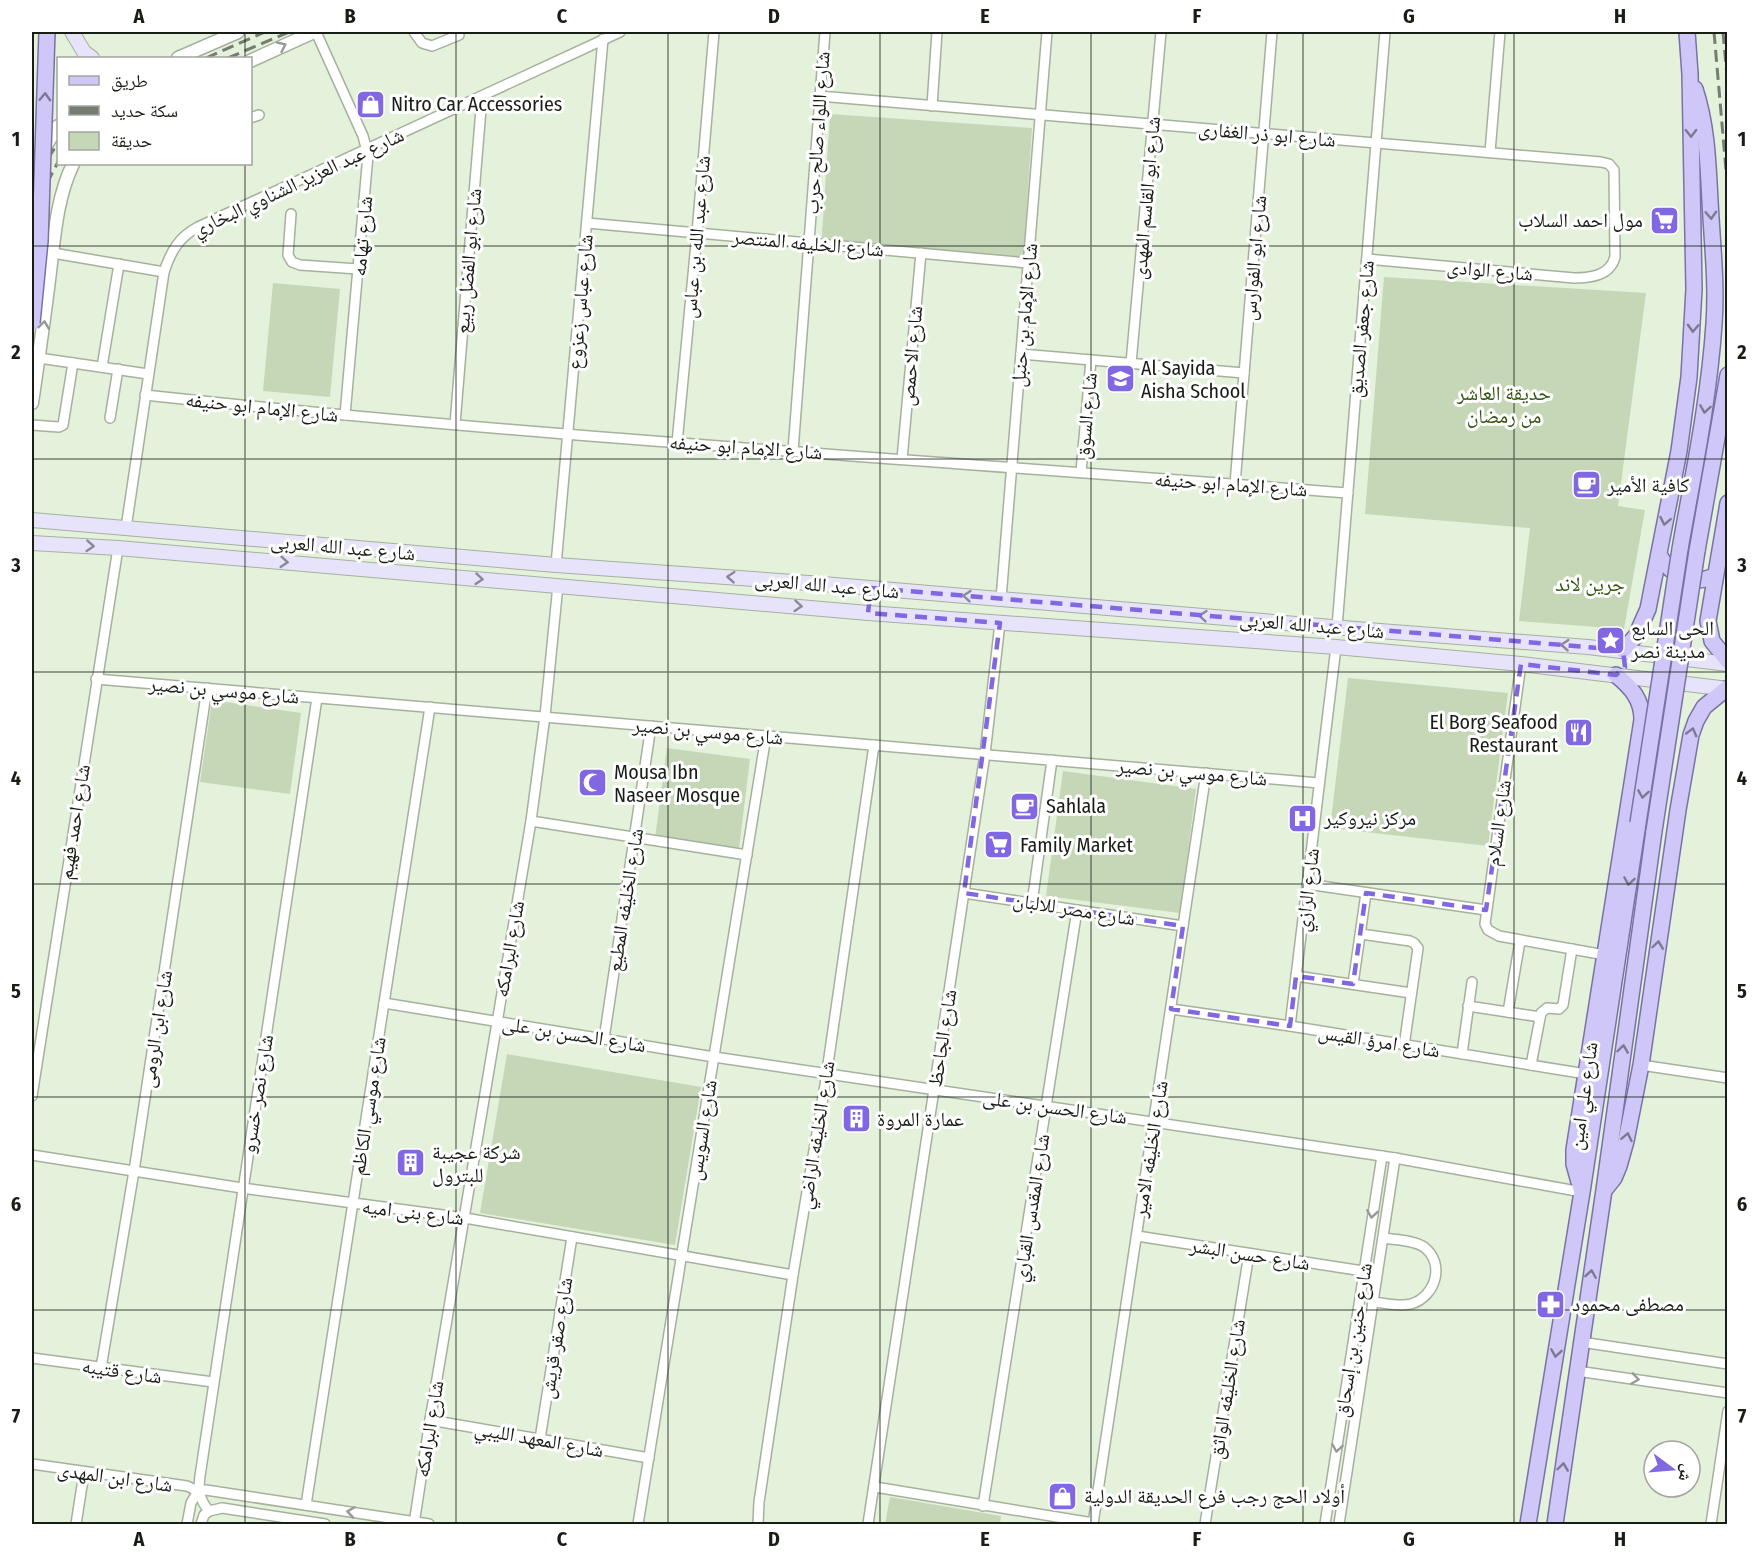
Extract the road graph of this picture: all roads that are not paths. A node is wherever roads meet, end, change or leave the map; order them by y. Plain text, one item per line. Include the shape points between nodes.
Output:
1 (47, 32) edge
2 (72, 32) edge
3 (238, 32) edge
4 (315, 32) edge
5 (414, 32) edge
6 (620, 32) edge
7 (714, 32) edge
8 (825, 32) edge
9 (937, 32) edge
10 (1047, 32) edge
11 (1161, 32) edge
12 (1272, 32) edge
13 (1385, 32) edge
14 (1500, 32) edge
15 (1687, 32) edge
16 (459, 35) dead end
17 (603, 39) junction
18 (91, 57) edge
19 (180, 57) edge
20 (252, 59) edge
21 (1690, 74) junction
22 (819, 96) junction
23 (482, 97) junction
24 (932, 106) junction
25 (1040, 115) junction
26 (1153, 124) junction
27 (57, 127) edge
28 (1265, 134) junction
29 (1376, 143) junction
30 (57, 146) edge
31 (367, 148) junction
32 (42, 149) junction
33 (1490, 152) junction
34 (73, 165) edge
35 (32, 168) edge
36 (291, 214) dead end
37 (587, 223) junction
38 (697, 233) junction
39 (808, 243) junction
40 (53, 253) junction
41 (921, 253) junction
42 (1367, 259) junction
43 (1028, 262) junction
44 (119, 264) junction
45 (1611, 267) joint
46 (358, 269) junction
47 (164, 272) junction
48 (32, 323) edge
49 (1021, 354) junction
50 (39, 358) junction
51 (1091, 360) junction
52 (73, 363) junction
53 (1131, 363) junction
54 (102, 367) junction
55 (118, 369) junction
56 (1244, 373) junction
57 (148, 374) junction
58 (1728, 375) edge
59 (145, 395) junction
60 (32, 403) edge
61 (345, 416) junction
62 (110, 418) dead end
63 (455, 424) junction
64 (32, 425) edge
65 (568, 434) junction
66 (677, 442) junction
67 (793, 451) junction
68 (902, 459) junction
69 (1012, 467) junction
70 (1081, 472) junction
71 (1235, 484) junction
72 (1348, 493) junction
73 (1728, 503) edge
74 (32, 520) edge
75 (62, 522) junction
76 (126, 528) junction
77 (32, 543) edge
78 (59, 544) junction
79 (118, 548) junction
80 (1659, 555) junction
81 (556, 565) junction
82 (1715, 576) junction
83 (823, 584) junction
84 (558, 585) junction
85 (871, 588) junction
86 (1001, 599) junction
87 (821, 608) junction
88 (868, 613) junction
89 (1000, 622) junction
90 (1337, 627) junction
91 (1336, 647) junction
92 (1623, 650) junction
93 (1724, 663) edge
94 (1521, 664) junction
95 (1616, 675) junction
96 (96, 679) junction
97 (207, 688) junction
98 (1723, 688) edge
99 (317, 698) junction
100 (430, 707) junction
101 (545, 716) junction
102 (651, 726) junction
103 (766, 736) junction
104 (874, 745) junction
105 (985, 754) junction
106 (1636, 759) junction
107 (1052, 760) junction
108 (1684, 772) junction
109 (1206, 773) junction
110 (1319, 783) junction
111 (531, 821) junction
112 (634, 837) junction
113 (747, 855) junction
114 (1307, 884) junction
115 (964, 893) junction
116 (1366, 893) junction
117 (1032, 903) junction
118 (1077, 910) junction
119 (1486, 910) junction
120 (1184, 926) junction
121 (1360, 934) junction
122 (1520, 941) junction
123 (1572, 949) junction
124 (1605, 955) junction
125 (1296, 975) junction
126 (1472, 982) dead end
127 (1353, 984) junction
128 (1411, 993) junction
129 (384, 1003) junction
130 (1468, 1006) junction
131 (1171, 1009) junction
132 (1508, 1012) junction
133 (1539, 1017) junction
134 (496, 1021) junction
135 (1290, 1026) junction
136 (604, 1039) junction
137 (1404, 1046) junction
138 (1461, 1054) junction
139 (714, 1057) junction
140 (1531, 1065) junction
141 (1641, 1065) junction
142 (826, 1073) junction
143 (1586, 1074) junction
144 (1728, 1078) edge
145 (934, 1089) junction
146 (32, 1096) edge
147 (1047, 1106) junction
148 (1154, 1122) junction
149 (32, 1155) edge
150 (1382, 1156) junction
151 (1395, 1158) junction
152 (134, 1171) junction
153 (242, 1188) junction
154 (1604, 1190) junction
155 (1376, 1191) junction
156 (1582, 1192) junction
157 (1390, 1193) junction
158 (352, 1204) junction
159 (465, 1218) junction
160 (1137, 1236) junction
161 (572, 1237) junction
162 (1383, 1238) junction
163 (1249, 1254) junction
164 (681, 1257) junction
165 (1363, 1271) junction
166 (793, 1275) junction
167 (1373, 1302) junction
168 (1581, 1342) junction
169 (32, 1358) edge
170 (1728, 1364) edge
171 (101, 1368) junction
172 (1577, 1371) junction
173 (213, 1383) junction
174 (1728, 1393) edge
175 (1728, 1412) edge
176 (430, 1420) junction
177 (540, 1439) junction
178 (649, 1458) junction
179 (32, 1464) edge
180 (84, 1473) junction
181 (200, 1476) junction
182 (187, 1486) junction
183 (875, 1487) junction
184 (198, 1491) junction
185 (306, 1505) junction
186 (983, 1506) junction
187 (208, 1511) junction
188 (188, 1521) edge
189 (202, 1523) edge
190 (415, 1523) edge
191 (76, 1524) edge
192 (325, 1524) edge
193 (429, 1524) edge
194 (638, 1524) edge
195 (758, 1524) edge
196 (868, 1524) edge
197 (1093, 1524) edge
198 (1205, 1524) edge
199 (1325, 1524) edge
200 (1339, 1524) edge
201 (1528, 1524) edge
202 (1555, 1524) edge
203 (1711, 1524) edge

48 -> 1 main road, bridge via 40,241
2 - 18 main road
3 - 19 street
20 -> 4 street
4 - 31 street, شارع تهامه
5 - 16 street via 422,43 432,46
6 - 17 street, شارع عبد العزيز الشناوي البخاري
7 - 38 street, شارع عبد الله بن عباس
8 - 22 street, شارع اللواء صالح حرب
9 - 24 street
10 - 25 street, شارع الإمام بن حنبل
11 - 26 street, شارع ابو القاسم المهدى
12 - 28 street, شارع ابو الفوارس
13 - 29 street, شارع جعفر الصديق
14 - 33 street
15 - 21 main road
17 - 23 street, شارع عبد العزيز الشناوي البخاري
17 - 37 street, شارع عباس زعزوع
21 -> 80 main road via 1692,340 1683,423
21 -> 156 main road, bridge via 1706,134 1714,322 1705,412 1680,549
22 - 24 street, شارع ابو ذر الغفارى
22 - 39 street, شارع اللواء صالح حرب
23 - 31 street, شارع عبد العزيز الشناوي البخاري
23 - 63 street, شارع ابو الفضل ربيع
24 - 25 street, شارع ابو ذر الغفارى
25 - 26 street, شارع ابو ذر الغفارى
25 - 43 street, شارع الإمام بن حنبل
26 - 28 street, شارع ابو ذر الغفارى
26 - 53 street, شارع ابو القاسم المهدى
27 - 32 street
28 - 29 street, شارع ابو ذر الغفارى
28 - 56 street, شارع ابو الفوارس
29 - 33 street, شارع ابو ذر الغفارى
29 - 42 street, شارع جعفر الصديق
30 - 32 street
31 - 46 street, شارع تهامه
31 - 47 street, شارع عبد العزيز الشناوي البخاري via 189,232 174,247
32 - 35 street
33 - 45 street, شارع ابو ذر الغفارى via 1601,162 1612,167 1616,174
34 - 40 street via 62,193
36 - 46 street via 288,255 292,262
37 - 38 street, شارع الخليفه المنتصر
37 - 65 street, شارع عباس زعزوع
38 - 39 street, شارع الخليفه المنتصر
38 - 66 street, شارع عبد الله بن عباس
39 - 41 street, شارع الخليفه المنتصر
39 - 67 street, شارع اللواء صالح حرب
40 - 44 street
50 -> 40 street
41 - 43 street, شارع الخليفه المنتصر
41 - 68 street, شارع الاحمص
42 - 45 street, شارع الوادى via 1574,278 1592,277
42 - 72 street, شارع جعفر الصديق
43 - 49 street, شارع الإمام بن حنبل
44 - 47 street
44 - 54 street
46 - 61 street, شارع تهامه
47 - 57 street, شارع عبد العزيز الشناوي البخاري
49 - 51 street
49 - 69 street, شارع الإمام بن حنبل
50 - 52 street
50 - 60 street
51 - 53 street
51 - 70 street, شارع السوق
52 - 54 street
52 - 64 street via 63,425
53 - 56 street
54 - 55 street
55 - 57 street
55 - 62 street
56 - 71 street, شارع ابو الفوارس
57 - 59 street, شارع عبد العزيز الشناوي البخاري
154 -> 58 main road, bridge via 1654,831
59 - 61 street, شارع الإمام ابو حنيفه
59 - 76 street, شارع عبد العزيز الشناوي البخاري
61 - 63 street, شارع الإمام ابو حنيفه
63 - 65 street, شارع الإمام ابو حنيفه
65 - 66 street, شارع الإمام ابو حنيفه
65 - 81 street, شارع عباس زعزوع
66 - 67 street, شارع الإمام ابو حنيفه
67 - 68 street, شارع الإمام ابو حنيفه
68 - 69 street, شارع الإمام ابو حنيفه
69 - 70 street, شارع الإمام ابو حنيفه
69 - 86 street, شارع الإمام بن حنبل
70 - 71 street, شارع الإمام ابو حنيفه
71 - 72 street, شارع الإمام ابو حنيفه
72 - 90 street, شارع جعفر الصديق
73 - 82 main road
74 - 75 main road, شارع عبد الله العربى
75 - 76 main road, شارع عبد الله العربى
75 - 78 main road
76 - 81 main road, شارع عبد الله العربى
77 - 78 main road, شارع عبد الله العربى
78 -> 79 main road, شارع عبد الله العربى
79 -> 84 main road, شارع عبد الله العربى
79 - 96 street, شارع احمد فهيم
80 - 82 main road via 1669,569 1683,578
80 - 92 main road via 1645,619
83 -> 81 main road, شارع عبد الله العربى
82 - 93 main road via 1708,628
83 - 85 main road, شارع عبد الله العربى
83 - 87 main road via 826,597
84 -> 87 main road, شارع عبد الله العربى
84 - 101 street, شارع البرامكه
86 -> 85 main road, شارع عبد الله العربى
85 - 88 main road via 866,599
90 -> 86 main road, شارع عبد الله العربى
87 - 88 main road, شارع عبد الله العربى
88 - 89 main road, شارع عبد الله العربى
89 - 91 main road, شارع عبد الله العربى
89 - 105 street, شارع الجاحظ
92 -> 90 main road, شارع عبد الله العربى
91 - 94 main road, شارع عبد الله العربى
91 - 110 street, شارع الرازي
92 - 93 main road, شارع عبد الله العربى
92 - 95 main road via 1625,667
93 - 98 main road via 1708,666 1705,673 1706,680
94 - 95 main road, شارع عبد الله العربى
94 - 119 street, شارع السلام
95 - 98 main road, شارع عبد الله العربى
95 - 106 main road, شارع علي امين via 1634,692 1641,707
96 - 97 street, شارع موسي بن نصير
96 - 146 street, شارع احمد فهيم
97 - 99 street, شارع موسي بن نصير
97 - 152 street, شارع ابن الرومى
108 -> 98 main road via 1695,721
99 - 100 street, شارع موسي بن نصير
99 - 153 street, شارع نصر خسرو
100 - 101 street, شارع موسي بن نصير
100 - 129 street, شارع موسي الكاظم
101 - 102 street, شارع موسي بن نصير
101 - 111 street, شارع البرامكه
102 - 103 street, شارع موسي بن نصير
102 - 112 street, شارع الخليفه المطيع
103 - 104 street, شارع موسي بن نصير
103 - 113 street, شارع السويس
104 - 105 street, شارع موسي بن نصير
104 - 142 street, شارع الخليفه الراضي
105 - 107 street, شارع موسي بن نصير
105 - 115 street, شارع الجاحظ
106 - 108 main road via 1657,756
106 - 124 main road, شارع علي امين
107 - 109 street, شارع موسي بن نصير
107 - 117 street
141 -> 108 main road
109 - 110 street, شارع موسي بن نصير
109 - 120 street, شارع الخليفه الامير
110 - 114 street, شارع الرازي
111 - 112 street
111 - 134 street, شارع البرامكه
112 - 113 street
112 - 136 street, شارع الخليفه المطيع
113 - 139 street, شارع السويس
114 - 116 street
114 - 125 street, شارع الرازي
115 - 117 street, شارع مصر للالبان
115 - 145 street, شارع الجاحظ
116 - 119 street
116 - 121 street
117 - 118 street, شارع مصر للالبان
118 - 120 street, شارع مصر للالبان
118 - 147 street, شارع المقدس القباري
119 - 122 street, شارع السلام via 1485,924 1493,935
120 - 131 street, شارع الخليفه الامير
121 - 127 street
121 - 128 street via 1416,945
122 - 123 street, شارع السلام
122 - 132 street
123 - 124 street, شارع السلام
123 - 133 street via 1563,1005 1543,1010
124 - 143 main road, شارع علي امين
125 - 127 street
125 - 135 street, شارع الرازي
126 - 130 street
127 - 128 street
128 - 137 street
129 - 134 street, شارع الحسن بن على
129 - 158 street, شارع موسي الكاظم
130 - 132 street
130 - 138 street
131 - 135 street, شارع امرؤ القيس
131 - 148 street, شارع الخليفه الامير
132 - 133 street
133 - 140 street
134 - 136 street, شارع الحسن بن على
134 - 159 street, شارع البرامكه
135 - 137 street, شارع امرؤ القيس
136 - 139 street, شارع الحسن بن على
137 - 138 street, شارع امرؤ القيس
138 - 140 street, شارع امرؤ القيس
139 - 142 street, شارع الحسن بن على
139 - 164 street, شارع السويس
140 - 143 street, شارع امرؤ القيس
141 - 144 street
154 -> 141 main road via 1623,1156
142 - 145 street, شارع الحسن بن على
142 - 166 street, شارع الخليفه الراضي
143 - 156 main road, شارع علي امين via 1574,1150
145 - 147 street, شارع الحسن بن على
145 - 183 street, شارع الجاحظ
147 - 148 street, شارع الحسن بن على
147 - 186 street, شارع المقدس القباري
148 - 150 street, شارع الحسن بن على
148 - 160 street, شارع الخليفه الامير
149 - 152 street, شارع بنى اميه
150 - 151 street, شارع الحسن بن على
150 - 155 street, شارع حنين بن إسحاق
151 - 156 street, شارع الحسن بن على
151 - 157 street, شارع حنين بن إسحاق
152 - 153 street, شارع بنى اميه
152 - 171 street, شارع ابن الرومى
153 - 158 street, شارع بنى اميه
153 - 173 street, شارع نصر خسرو
168 -> 154 main road
155 - 157 street via 1385,1186
155 -> 165 street, شارع حنين بن إسحاق
156 -> 201 main road, شارع علي امين
157 - 162 street, شارع حنين بن إسحاق
158 - 159 street, شارع بنى اميه
158 - 185 street, شارع موسي الكاظم
159 - 161 street, شارع بنى اميه
159 - 176 street, شارع البرامكه
160 - 163 street, شارع حسن البشر
160 - 197 street, شارع الخليفه الامير
161 - 164 street, شارع بنى اميه
161 - 177 street, شارع صقر قريش
162 - 167 street, شارع حنين بن إسحاق
162 - 167 street via 1423,1246 1434,1261 1435,1280 1426,1296 1409,1305
163 - 165 street, شارع حسن البشر
163 - 198 street, شارع الخليفه الواثق
164 - 166 street, شارع بنى اميه
164 - 178 street, شارع السويس
165 -> 199 street, شارع حنين بن إسحاق
166 - 195 street, شارع الخليفه الراضي
167 - 200 street, شارع حنين بن إسحاق
168 - 170 street
168 - 172 main road
169 - 171 street, شارع قتيبه
171 - 173 street, شارع قتيبه
172 -> 174 street
202 -> 172 main road
173 - 181 street, شارع نصر خسرو
175 - 203 street
176 - 177 street, شارع المعهد الليبي
176 - 190 street, شارع البرامكه
177 - 178 street, شارع المعهد الليبي
178 - 194 street, شارع السويس
179 - 180 street, شارع ابن المهدى
180 - 182 street, شارع ابن المهدى
180 - 191 street
181 - 182 street
181 - 184 street, شارع نصر خسرو
182 - 184 street, شارع ابن المهدى
183 - 186 street
183 - 196 street, شارع الجاحظ
184 - 185 street
184 - 187 street
184 - 188 street, شارع نصر خسرو
190 -> 185 street
186 - 197 street
187 - 189 street
187 - 192 street via 222,1508
188 - 189 street
190 - 193 street

